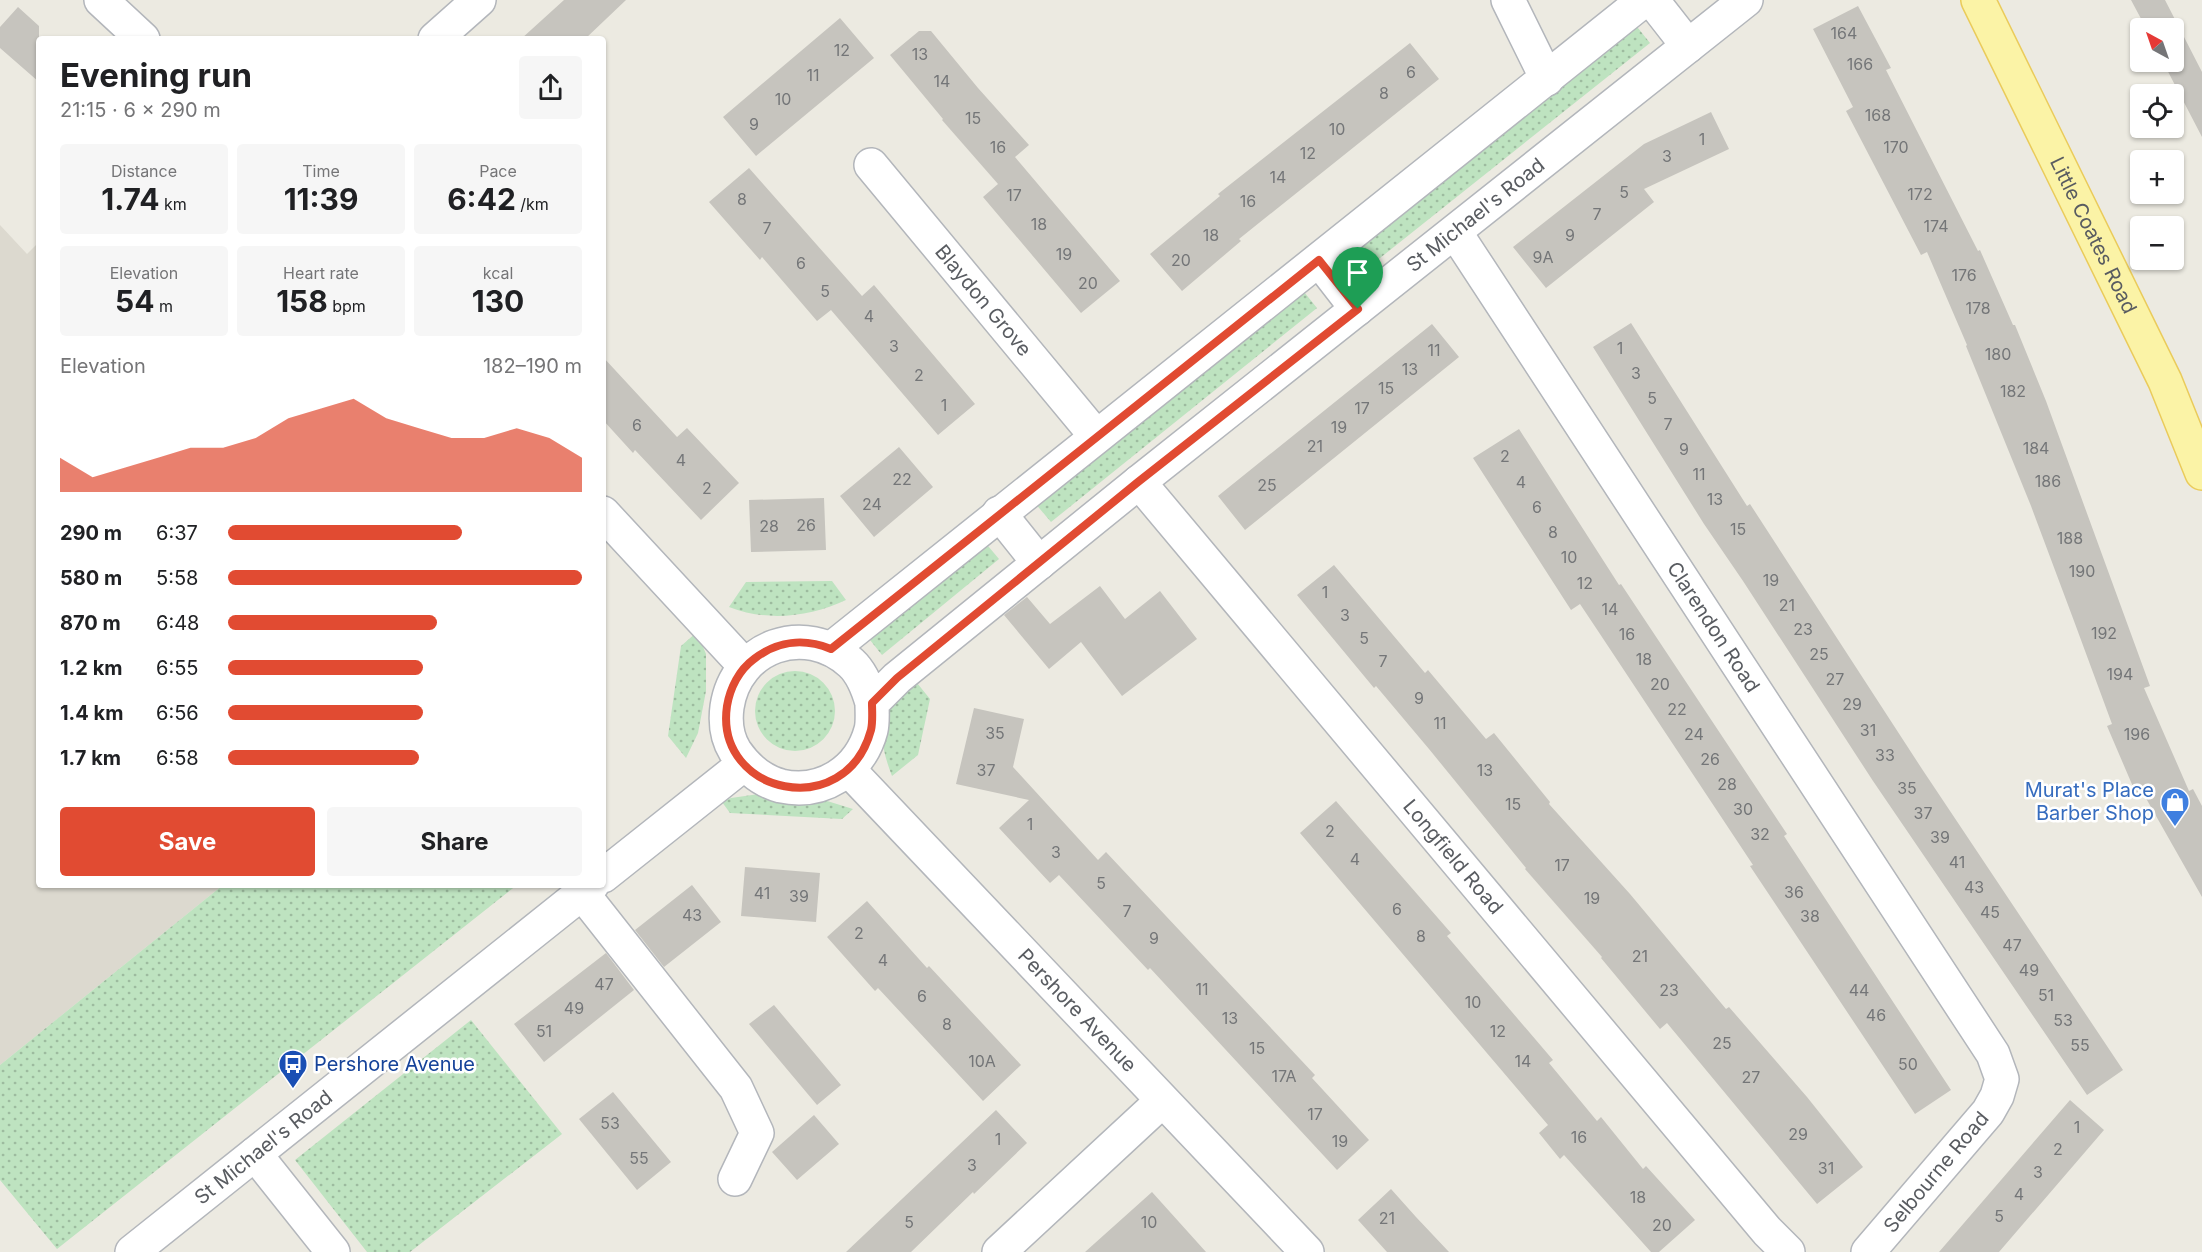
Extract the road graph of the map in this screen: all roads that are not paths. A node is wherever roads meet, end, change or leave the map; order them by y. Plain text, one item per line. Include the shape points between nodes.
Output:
1 (101, 0) edge
2 (478, 0) edge
3 (1508, 0) edge
4 (1644, 0) edge
5 (1652, 0) edge
6 (1746, 0) edge
7 (1978, 0) edge
8 (140, 36) edge
9 (438, 36) edge
10 (1688, 46) junction
11 (1547, 79) junction
12 (871, 165) dead end
13 (1455, 232) junction
14 (1319, 260) junction
15 (1358, 309) junction
16 (1096, 436) junction
17 (2200, 462) edge
18 (1138, 482) junction
19 (999, 513) junction
20 (606, 516) edge
21 (1039, 563) junction
22 (831, 649) junction
23 (745, 666) junction
24 (872, 703) junction
25 (744, 764) junction
26 (848, 769) junction
27 (606, 874) edge
28 (588, 888) edge
29 (594, 888) edge
30 (1973, 1024) joint
31 (1162, 1101) junction
32 (255, 1154) junction
33 (735, 1179) dead end
34 (1777, 1242) edge
35 (132, 1252) edge
36 (333, 1252) edge
37 (999, 1252) edge
38 (1307, 1252) edge
39 (1868, 1252) edge

1 - 8 street
2 - 9 street
3 - 11 street
4 - 11 street
5 - 10 street
6 - 10 street, St Michael's Road
7 - 17 main road, Little Coates Road via 2165,381
10 - 13 street, St Michael's Road
11 - 14 street
12 - 16 street, Blaydon Grove
13 - 15 street, St Michael's Road
13 - 30 street, Clarendon Road
14 - 15 street
14 - 16 street
15 - 18 street, St Michael's Road
16 - 19 street
18 - 21 street, St Michael's Road
18 - 34 street, Longfield Road
19 - 21 street
19 - 22 street
20 - 23 street
21 - 24 street, St Michael's Road via 897,678
22 - 23 street via 816,643 789,642 765,650
22 - 24 street via 852,664 867,686
23 - 25 street via 729,693 725,718 730,742
24 - 26 street via 872,729 862,752
25 - 26 street via 770,783 795,789 820,786
25 - 27 street, St Michael's Road
26 - 31 street, Pershore Avenue
28 - 32 street, St Michael's Road
29 - 33 street via 736,1088 757,1133
30 - 39 street, Selbourne Road via 1993,1054 2002,1079 1997,1096 1988,1112
31 - 37 street
31 - 38 street, Pershore Avenue
32 - 35 street, St Michael's Road
32 - 36 street

